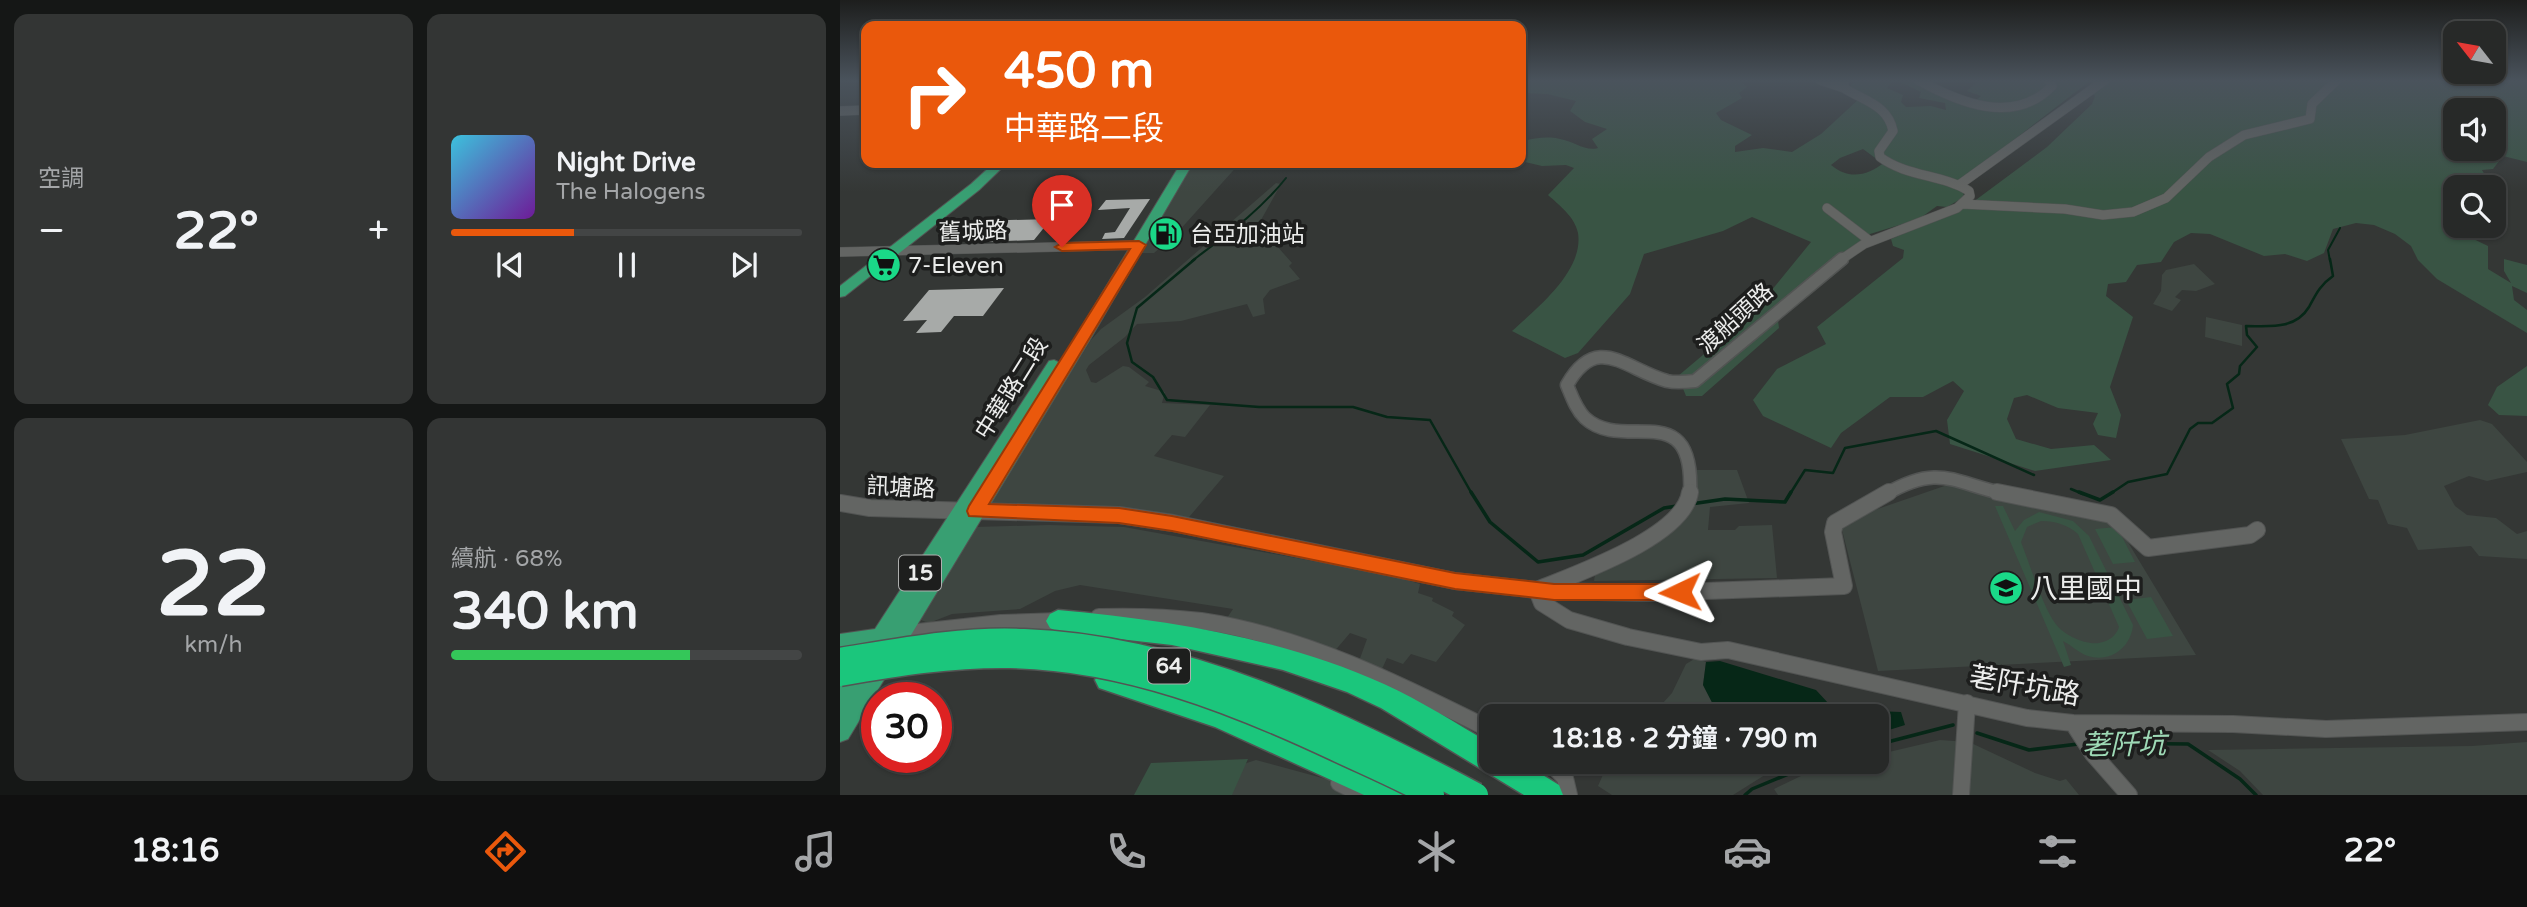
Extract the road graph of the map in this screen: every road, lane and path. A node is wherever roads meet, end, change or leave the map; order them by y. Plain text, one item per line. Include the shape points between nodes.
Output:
1 (1889, 117) edge
2 (2053, 117) edge
3 (2310, 117) edge
4 (996, 168) edge
5 (1175, 168) edge
6 (1184, 168) edge
7 (1959, 185) junction
8 (1962, 204) junction
9 (1828, 208) dead end
10 (1870, 241) junction
11 (1134, 245) junction
12 (840, 252) edge
13 (892, 252) junction
14 (840, 293) edge
15 (840, 503) edge
16 (968, 510) junction
17 (2257, 530) dead end
18 (1537, 590) junction
19 (1058, 621) junction
20 (890, 635) junction
21 (840, 643) edge
22 (840, 660) edge
23 (872, 680) junction
24 (1108, 680) junction
25 (843, 686) edge
26 (1966, 703) junction
27 (2527, 722) edge
28 (1479, 724) edge
29 (2077, 729) junction
30 (840, 732) edge
31 (1479, 751) edge
32 (1515, 774) edge
33 (1561, 774) edge
34 (1363, 795) edge
35 (1393, 795) edge
36 (1432, 795) edge
37 (1476, 795) edge
38 (1549, 795) edge
39 (1569, 795) edge
40 (1961, 795) edge
41 (2129, 795) edge

1 - 7 street via 1893,131 1880,151 1885,162
2 - 7 street
3 - 8 street via 2244,135 2208,157 2166,198 2148,207 2103,215
4 - 13 main road
5 - 11 main road, 中華路二段 / 15
6 - 11 main road, 中華路二段 / 15
7 - 8 street via 1970,196
8 - 10 street, 渡船頭路
9 - 10 street
10 - 18 street, 渡船頭路 via 1826,270 1695,381 1665,380 1612,356 1593,355 1580,364 1567,384 1580,414 1603,427 1657,433 1688,451 1687,504 1643,541
11 - 13 street, 舊城路
11 - 16 main road, 中華路二段 / 15
12 - 13 street, 舊城路
13 - 14 main road
15 - 16 street, 訊塘路
16 - 18 street via 1119,515 1455,581
16 - 20 main road, 中華路二段 / 15
17 - 18 street via 2250,535 2148,548 2111,515 1993,491 1955,478 1932,477 1905,483 1835,523 1844,586 1652,593
18 - 26 street, 荖阡坑路 via 1542,603 1569,620 1628,637 1701,652 1728,650
19 - 20 street
19 - 28 street via 1160,615 1264,636 1368,671
19 - 31 highway via 1135,628 1261,653 1356,684 1415,712
20 - 21 main road
20 - 23 main road, 15
20 - 25 main road
22 - 37 highway, 64, bridge via 992,642 1092,647 1194,673 1290,707
23 - 24 street via 975,668 1074,672
23 - 25 main road
23 - 30 main road
24 - 34 street
24 - 35 highway via 1173,698 1295,746
25 - 36 highway, 64, bridge via 919,661 1033,656 1081,662 1239,708
26 - 29 street, 荖阡坑路
26 - 40 street
27 - 29 street, 荖阡坑路 via 2326,729 2233,724
29 - 41 street
32 - 38 highway
33 - 39 street

